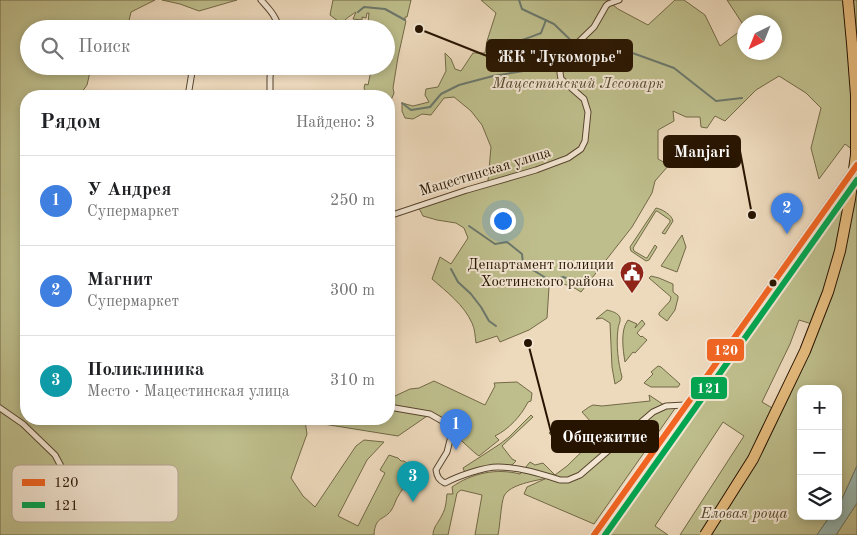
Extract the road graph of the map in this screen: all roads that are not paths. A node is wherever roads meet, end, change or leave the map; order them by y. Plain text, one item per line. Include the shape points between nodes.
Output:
1 (261, 0) edge
2 (619, 0) edge
3 (848, 0) edge
4 (277, 20) edge
5 (192, 75) edge
6 (270, 75) edge
7 (189, 90) edge
8 (270, 90) edge
9 (857, 165) edge
10 (395, 214) edge
11 (685, 405) junction
12 (0, 408) edge
13 (395, 408) edge
14 (20, 422) edge
15 (24, 425) edge
16 (60, 465) edge
17 (594, 535) edge
18 (705, 535) edge

1 - 4 street
2 - 10 street, Мацестинская улица via 606,6 594,28 562,61 562,79 584,99 587,106 581,149 568,158 536,170
3 - 18 highway, bridge via 856,96 856,155 840,251 805,352 753,459
5 - 7 street
6 - 8 street
9 - 11 main road
11 - 13 street via 666,406 653,412 590,467 568,480 497,467 445,483 437,476 436,470 447,452 452,432 444,422 430,414
11 - 17 main road
12 - 14 street
15 - 16 street via 55,455

